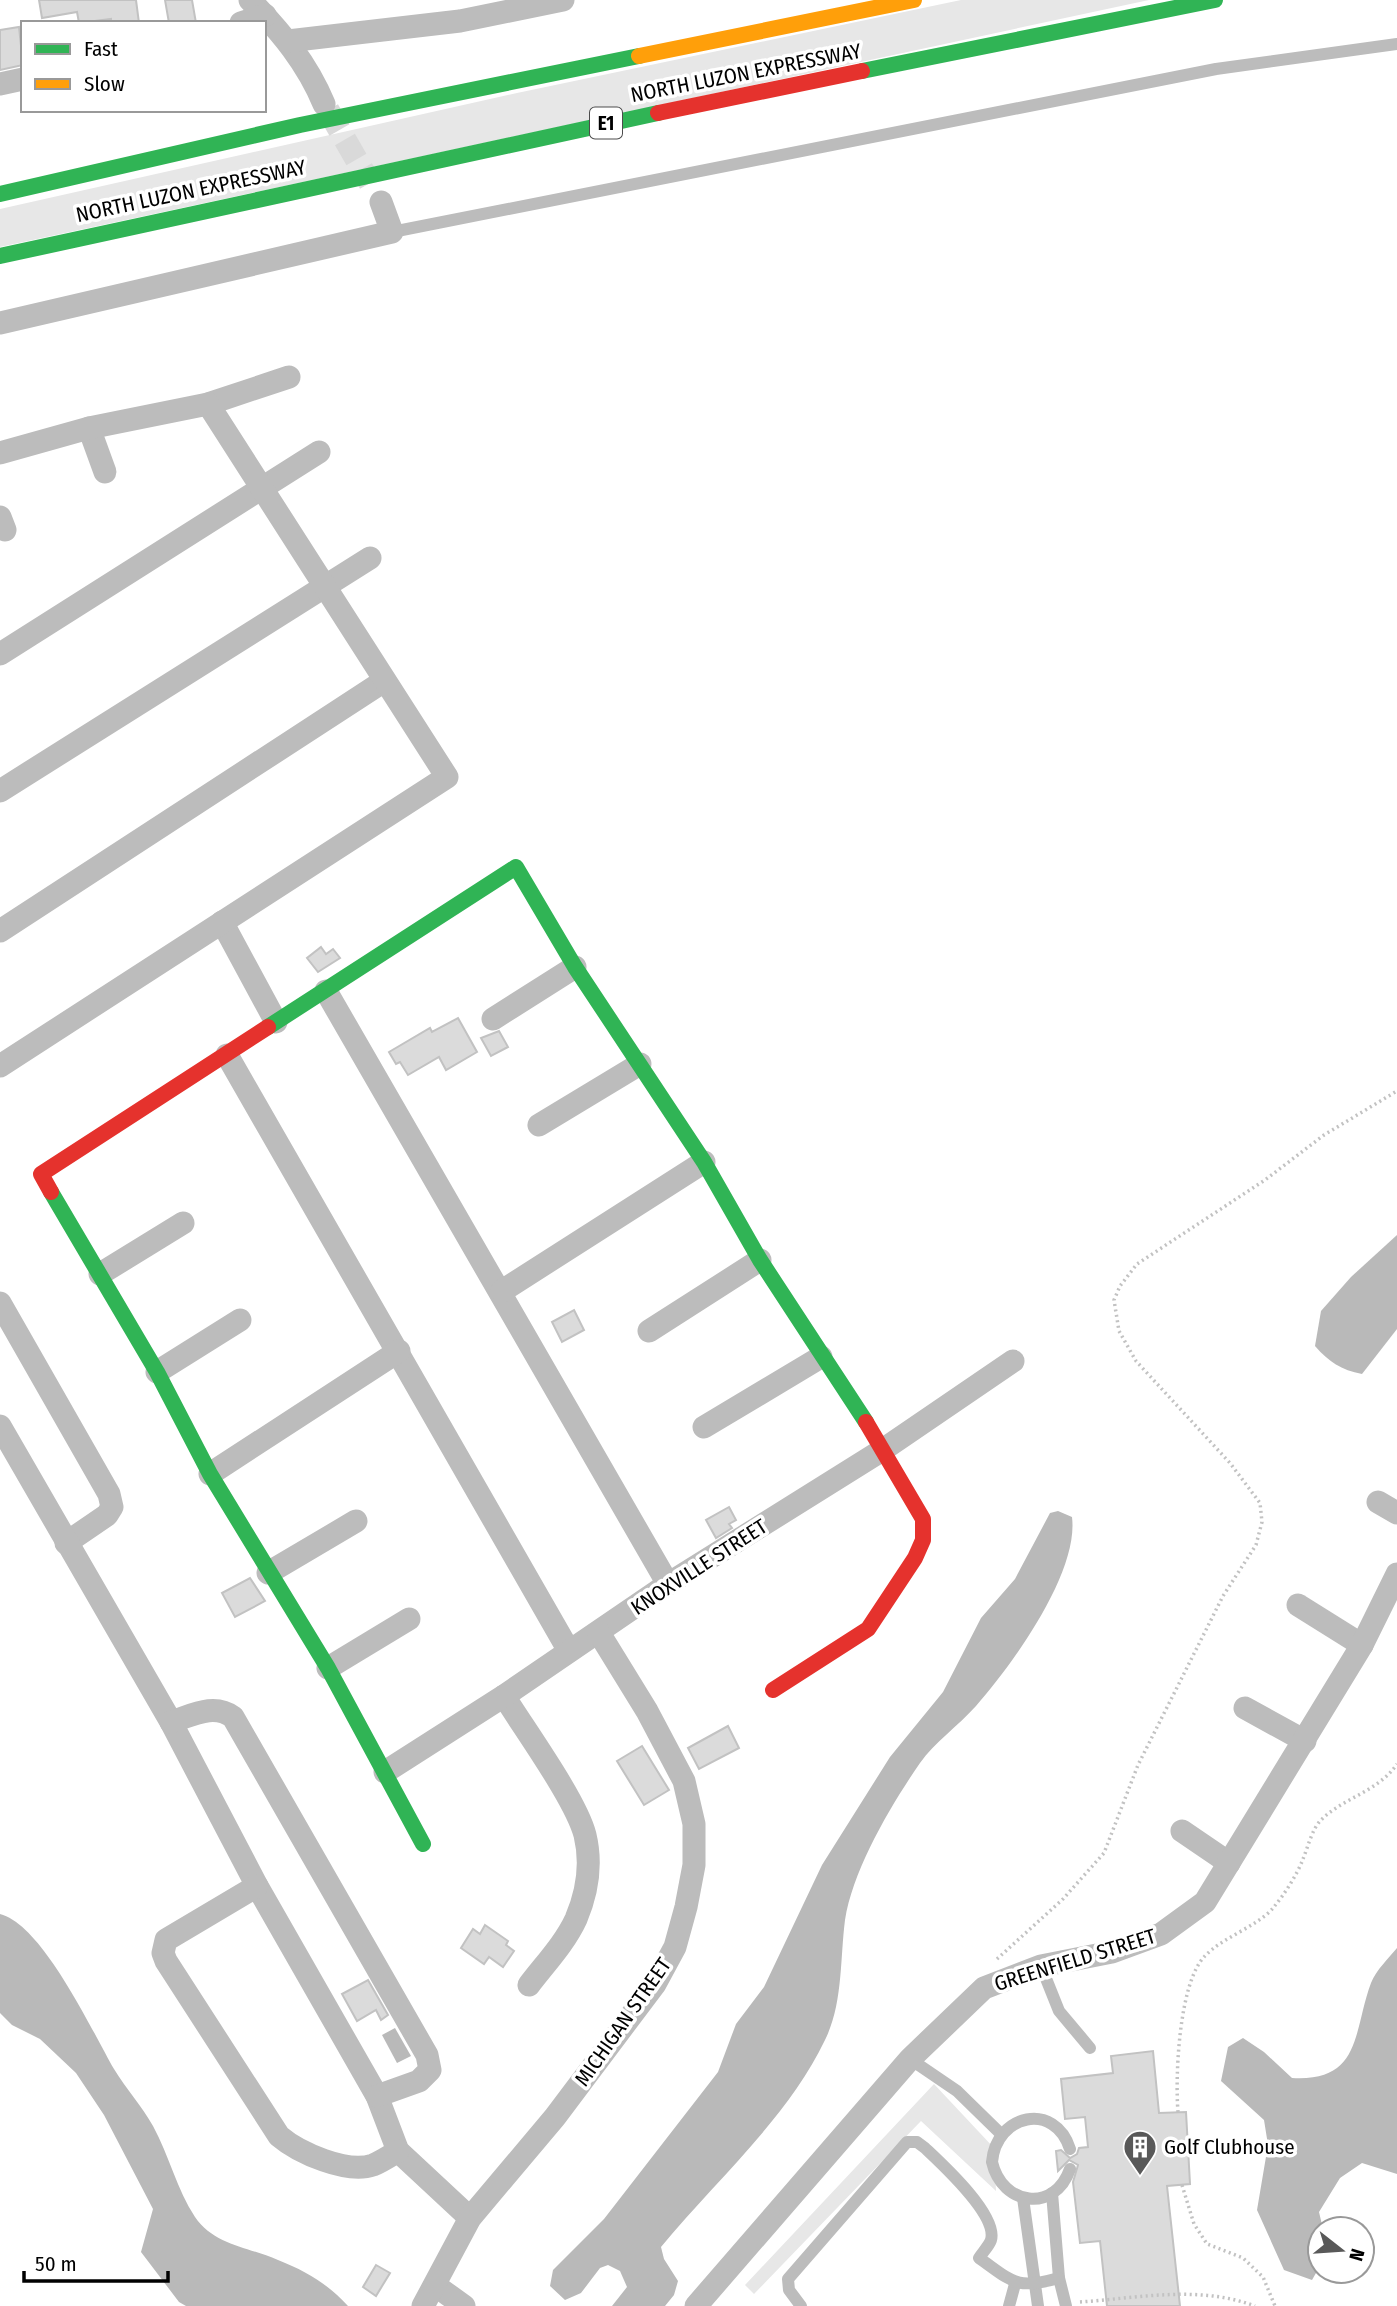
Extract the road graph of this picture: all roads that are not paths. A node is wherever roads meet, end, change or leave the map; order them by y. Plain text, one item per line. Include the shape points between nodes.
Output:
1 (914, 0) edge
2 (1214, 0) edge
3 (552, 1) edge
4 (258, 8) edge
5 (243, 21) edge
6 (288, 41) junction
7 (1397, 44) edge
8 (21, 79) edge
9 (0, 84) edge
10 (324, 104) tunnel mouth
11 (0, 194) edge
12 (381, 202) tunnel mouth
13 (392, 232) junction
14 (0, 256) edge
15 (0, 323) edge
16 (289, 377) dead end
17 (208, 404) junction
18 (89, 428) junction
19 (319, 452) dead end
20 (0, 453) edge
21 (105, 472) dead end
22 (263, 489) junction
23 (370, 558) dead end
24 (327, 585) junction
25 (0, 654) edge
26 (384, 681) junction
27 (0, 791) edge
28 (222, 922) junction
29 (0, 931) edge
30 (575, 967) junction
31 (326, 991) junction
32 (493, 1019) dead end
33 (276, 1023) junction
34 (228, 1055) junction
35 (640, 1064) junction
36 (0, 1066) edge
37 (539, 1125) dead end
38 (705, 1162) junction
39 (183, 1223) dead end
40 (760, 1260) junction
41 (100, 1274) junction
42 (502, 1291) junction
43 (0, 1303) edge
44 (240, 1320) dead end
45 (649, 1331) dead end
46 (399, 1351) junction
47 (821, 1357) junction
48 (1013, 1361) dead end
49 (157, 1372) junction
50 (0, 1426) edge
51 (704, 1427) dead end
52 (884, 1449) junction
53 (210, 1474) junction
54 (356, 1521) dead end
55 (66, 1543) junction
56 (268, 1573) junction
57 (1397, 1574) edge
58 (668, 1584) junction
59 (1298, 1605) dead end
60 (409, 1619) dead end
61 (599, 1633) junction
62 (1362, 1646) junction
63 (569, 1651) junction
64 (328, 1668) junction
65 (773, 1690) dead end
66 (504, 1696) junction
67 (1245, 1708) dead end
68 (172, 1721) junction
69 (1305, 1741) junction
70 (385, 1772) junction
71 (1182, 1831) dead end
72 (423, 1844) dead end
73 (1229, 1863) junction
74 (257, 1886) junction
75 (1041, 1966) junction
76 (529, 1984) dead end
77 (1090, 2048) dead end
78 (910, 2059) junction
79 (377, 2096) junction
80 (1001, 2133) junction
81 (1070, 2149) dead end
82 (398, 2151) junction
83 (1070, 2169) dead end
84 (1052, 2193) junction
85 (1023, 2198) junction
86 (470, 2218) junction
87 (1059, 2278) junction
88 (1016, 2284) junction
89 (1035, 2285) junction
90 (436, 2286) junction
91 (1065, 2304) edge
92 (423, 2306) edge
93 (464, 2306) edge
94 (696, 2306) edge
95 (801, 2306) edge
96 (1009, 2306) edge
97 (1038, 2306) edge

1 - 11 main road, NORTH LUZON EXPRESSWAY via 354,114
2 - 14 main road, NORTH LUZON EXPRESSWAY / E1 via 516,141
3 - 6 street via 460,21
4 - 5 street
4 - 6 street
6 - 10 street via 312,75
7 - 13 lane via 1216,69
8 - 9 street
12 - 13 street
13 - 15 street
16 - 17 street
17 - 18 street
17 - 22 street
18 - 20 street
18 - 21 street
19 - 22 street
22 - 24 street
22 - 25 street
23 - 24 street
24 - 26 street
24 - 27 street
26 - 28 street via 447,777
26 - 29 street
28 - 33 street
28 - 36 street
30 - 31 main road via 516,867
30 - 32 street
30 - 35 main road
31 - 33 main road
31 - 42 street
33 - 34 main road
34 - 41 main road via 41,1174
34 - 46 street
35 - 37 street
35 - 38 main road
38 - 40 main road
38 - 42 street
39 - 41 street
40 - 45 street
40 - 47 main road
41 - 49 main road
42 - 58 street
43 - 55 street via 109,1494 112,1507 107,1516
44 - 49 street
46 - 53 street
46 - 63 street
47 - 51 street
47 - 52 main road
48 - 52 street, KNOXVILLE STREET
49 - 53 main road
50 - 55 street
52 - 58 street, KNOXVILLE STREET
52 - 65 main road via 923,1519 923,1540 915,1558 868,1629
53 - 56 main road
54 - 56 street
55 - 68 street
56 - 64 main road
57 - 62 street, GREENFIELD STREET
58 - 61 street, KNOXVILLE STREET
59 - 62 street
60 - 64 street
61 - 63 street, KNOXVILLE STREET
61 - 86 street, MICHIGAN STREET via 684,1781 694,1824 694,1866 686,1907 675,1947 655,1984 555,2117
62 - 69 street, GREENFIELD STREET
63 - 66 street, KNOXVILLE STREET
64 - 70 main road
66 - 70 street, KNOXVILLE STREET
66 - 76 street via 570,1803 585,1834 588,1860 586,1891 575,1922
67 - 69 street
68 - 74 street
68 - 79 street via 212,1709 233,1717 427,2055 430,2070 419,2081
69 - 73 street, GREENFIELD STREET
70 - 72 main road
71 - 73 street
73 - 75 street, GREENFIELD STREET via 1205,1902 1161,1934 1112,1952
74 - 79 street
74 - 82 street via 166,1940 166,1961 279,2136 291,2146 310,2156 359,2167
75 - 77 lane via 1059,2011
75 - 78 street, GREENFIELD STREET via 984,1988
78 - 80 lane via 957,2091
78 - 94 street, GREENFIELD STREET
79 - 82 street
80 - 81 lane via 1018,2121 1040,2119 1058,2129
80 - 85 lane via 993,2152 994,2172 1005,2189
82 - 86 street
83 - 84 lane
84 - 85 lane
84 - 87 lane
85 - 89 lane
86 - 90 street, MICHIGAN STREET
87 - 89 lane
87 - 91 lane
88 - 89 lane
88 - 95 lane via 978,2258 991,2239 990,2227 970,2193 925,2148 907,2142 788,2278 789,2290
88 - 96 lane
89 - 97 lane
90 - 92 street, MICHIGAN STREET
90 - 93 street

